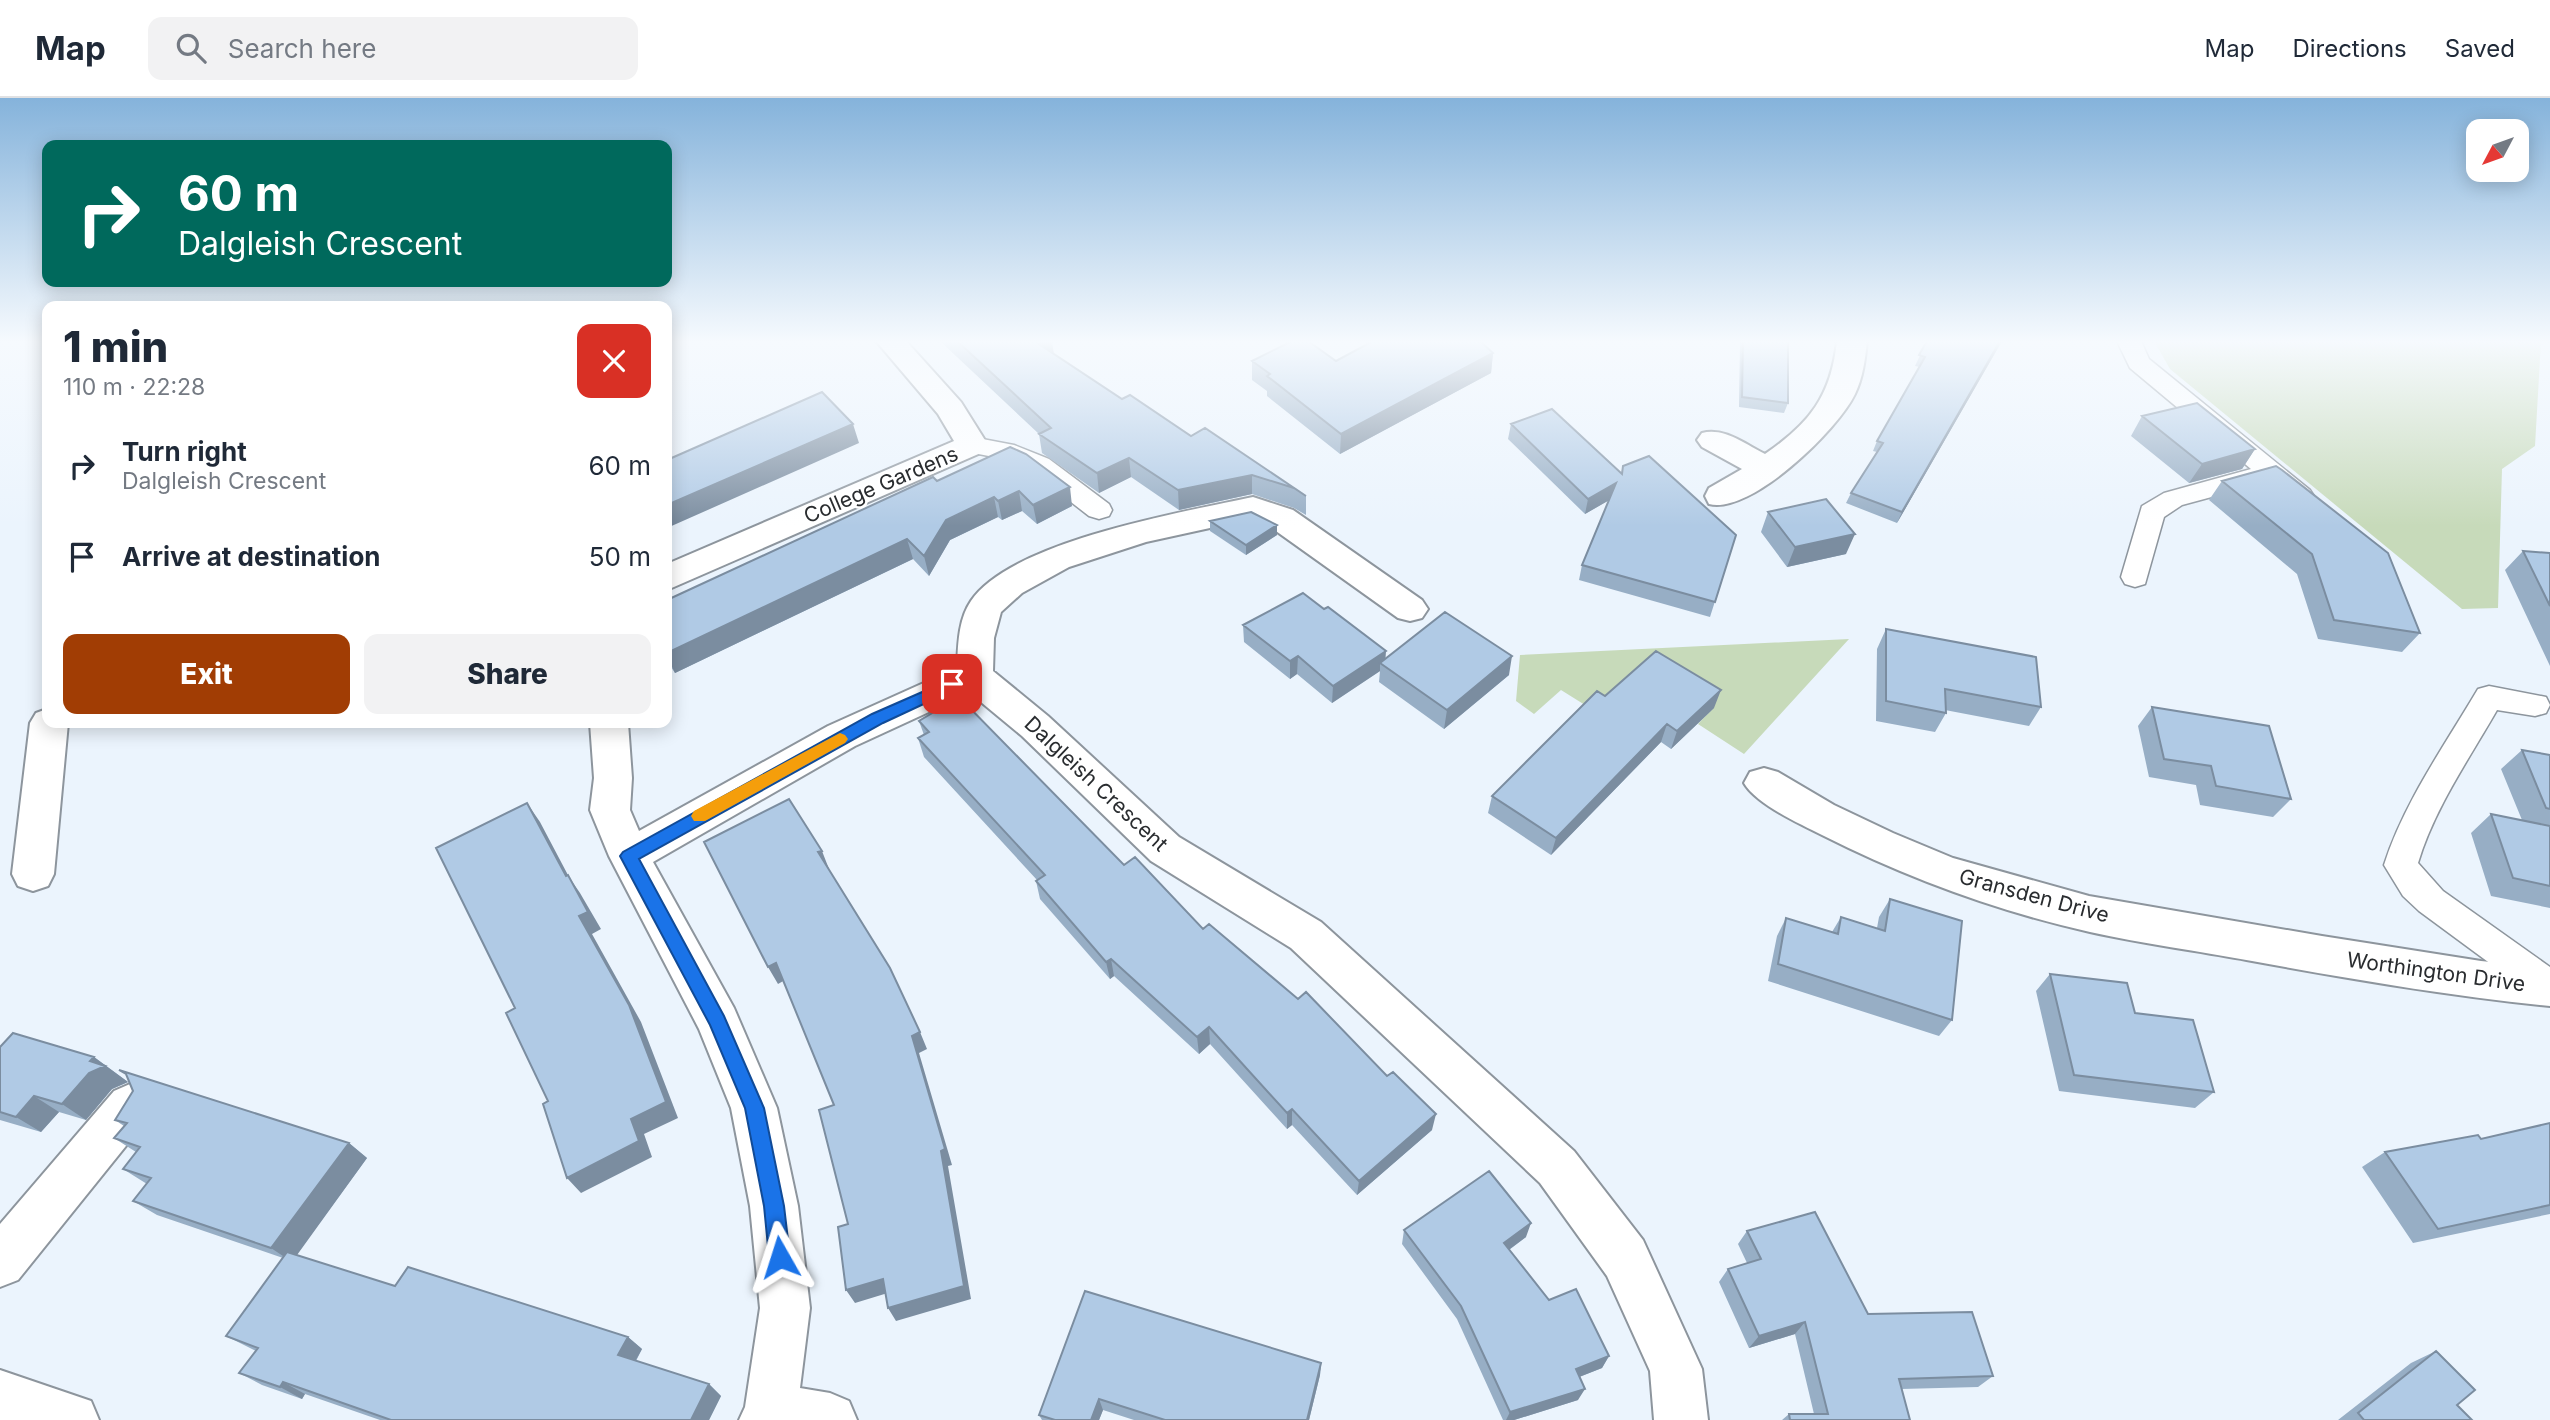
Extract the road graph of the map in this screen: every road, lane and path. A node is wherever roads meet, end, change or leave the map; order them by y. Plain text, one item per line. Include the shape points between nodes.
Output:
1 (944, 403) edge
2 (1835, 403) edge
3 (2187, 403) edge
4 (1713, 440) dead end
5 (972, 445) junction
6 (1767, 469) junction
7 (2272, 472) junction
8 (1721, 496) dead end
9 (2303, 497) edge
10 (1100, 510) dead end
11 (672, 576) edge
12 (2135, 577) dead end
13 (1410, 609) dead end
14 (975, 676) junction
15 (2535, 705) dead end
16 (48, 728) edge
17 (609, 728) edge
18 (1764, 783) dead end
19 (629, 856) junction
20 (33, 874) dead end
21 (2322, 955) joint
22 (2550, 987) edge
23 (130, 1106) edge
24 (0, 1262) edge
25 (769, 1414) edge
26 (830, 1420) edge
27 (1681, 1420) edge

1 - 5 street, College Gardens
2 - 6 street via 1803,441
3 - 7 lane
4 - 6 street
5 - 10 lane via 1005,451 1040,465
5 - 11 street, College Gardens
6 - 8 street
7 - 9 lane
7 - 12 lane via 2173,499 2152,512
13 - 14 street via 1281,518 1254,508 1142,532 1057,559 1010,584 985,607 976,638
14 - 19 street via 877,719
14 - 27 street, Dalgleish Crescent via 1165,849 1306,935 1557,1167 1625,1258 1676,1369
15 - 22 lane via 2489,697 2427,805 2401,865 2431,901
16 - 20 street
17 - 19 street via 610,810
18 - 21 street, Gransden Drive via 1820,816 1945,873 2089,914
19 - 25 street via 718,1022 754,1108 774,1206 785,1308
21 - 22 street, Worthington Drive
23 - 24 street
25 - 26 street

